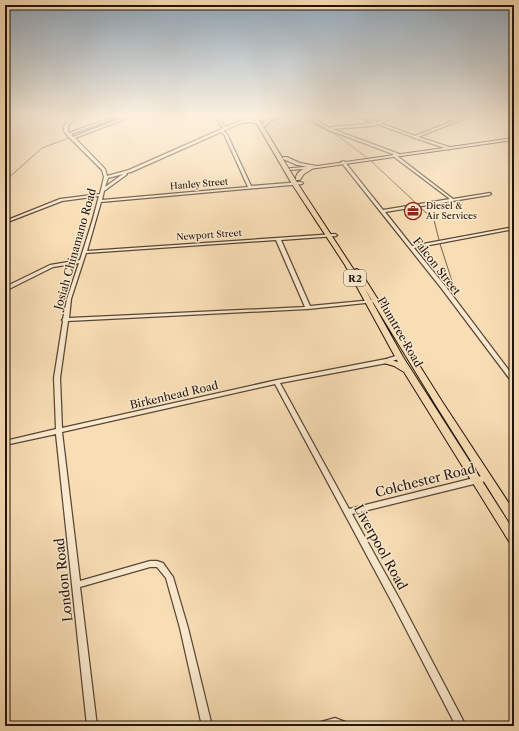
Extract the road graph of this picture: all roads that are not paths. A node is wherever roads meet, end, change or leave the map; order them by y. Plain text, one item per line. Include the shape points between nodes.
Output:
1 (84, 149) edge
2 (179, 149) edge
3 (232, 149) edge
4 (275, 149) edge
5 (280, 149) edge
6 (381, 149) edge
7 (440, 149) edge
8 (396, 155) junction
9 (286, 158) junction
10 (343, 162) junction
11 (313, 166) junction
12 (104, 170) junction
13 (130, 171) junction
14 (290, 171) junction
15 (123, 173) junction
16 (106, 177) junction
17 (298, 182) junction
18 (250, 188) junction
19 (103, 190) junction
20 (489, 194) dead end
21 (100, 198) junction
22 (452, 200) junction
23 (383, 212) junction
24 (5, 222) edge
25 (514, 228) edge
26 (332, 235) junction
27 (278, 239) junction
28 (411, 247) junction
29 (84, 252) junction
30 (80, 262) junction
31 (5, 289) edge
32 (371, 301) junction
33 (308, 308) junction
34 (65, 320) junction
35 (404, 345) junction
36 (395, 348) junction
37 (399, 356) junction
38 (386, 359) junction
39 (415, 364) junction
40 (408, 372) junction
41 (514, 381) edge
42 (277, 382) junction
43 (59, 431) junction
44 (5, 443) edge
45 (481, 479) junction
46 (348, 512) junction
47 (514, 520) edge
48 (514, 540) edge
49 (76, 585) junction
50 (92, 726) edge
51 (207, 726) edge
52 (320, 726) edge
53 (344, 726) edge
54 (461, 726) edge

1 - 12 street, Josiah Chinamano Road
2 - 13 street
3 - 18 street
4 - 14 highway, Plumtree Road / R2 via 284,166
5 - 9 highway, Plumtree Road / R2
6 - 8 street
7 - 8 main road
8 - 10 main road
8 - 22 street
9 - 11 highway via 299,164
9 - 14 highway, Plumtree Road / R2
10 - 11 main road
10 - 23 street, Falcon Street
11 - 14 main road
11 - 17 highway via 299,175
12 - 15 street
12 - 16 street, Josiah Chinamano Road
13 - 15 street
13 - 19 street
14 - 17 highway, Plumtree Road / R2
15 - 16 street
16 - 19 street, Josiah Chinamano Road
17 - 18 street, Hanley Street
17 - 26 highway, Plumtree Road / R2
18 - 21 street, Hanley Street
19 - 21 street, Josiah Chinamano Road
20 - 22 street
21 - 24 street, Hanley Street via 61,200
21 - 29 street, Josiah Chinamano Road
22 - 23 street
23 - 28 street, Falcon Street
25 - 28 street
26 - 27 street, Newport Street
26 - 32 highway, Plumtree Road / R2
27 - 29 street, Newport Street
27 - 33 street
28 - 41 street, Falcon Street
29 - 30 street, Josiah Chinamano Road
30 - 31 street via 52,266
30 - 34 street, Josiah Chinamano Road
32 - 33 street
32 - 35 highway, Plumtree Road / R2
32 - 36 highway, Plumtree Road / R2
33 - 34 street
34 - 43 street, Josiah Chinamano Road via 57,378
35 - 37 highway
35 - 39 highway, Plumtree Road / R2
36 - 37 highway, Plumtree Road / R2
36 - 38 highway
37 - 38 street, Birkenhead Road
37 - 39 highway
37 - 40 highway, Plumtree Road / R2
38 - 40 highway
38 - 42 street, Birkenhead Road
39 - 45 highway, Plumtree Road / R2
40 - 45 highway, Plumtree Road / R2
42 - 43 street, Birkenhead Road
42 - 46 street, Liverpool Road
43 - 44 street, Birkenhead Road
43 - 49 street, London Road
45 - 46 street, Colchester Road
45 - 47 highway, Plumtree Road / R2
45 - 48 highway, Plumtree Road / R2
46 - 54 street, Liverpool Road
49 - 50 street, London Road
49 - 51 street via 150,564 157,564 164,569 169,577 184,628
52 - 53 street via 335,722

